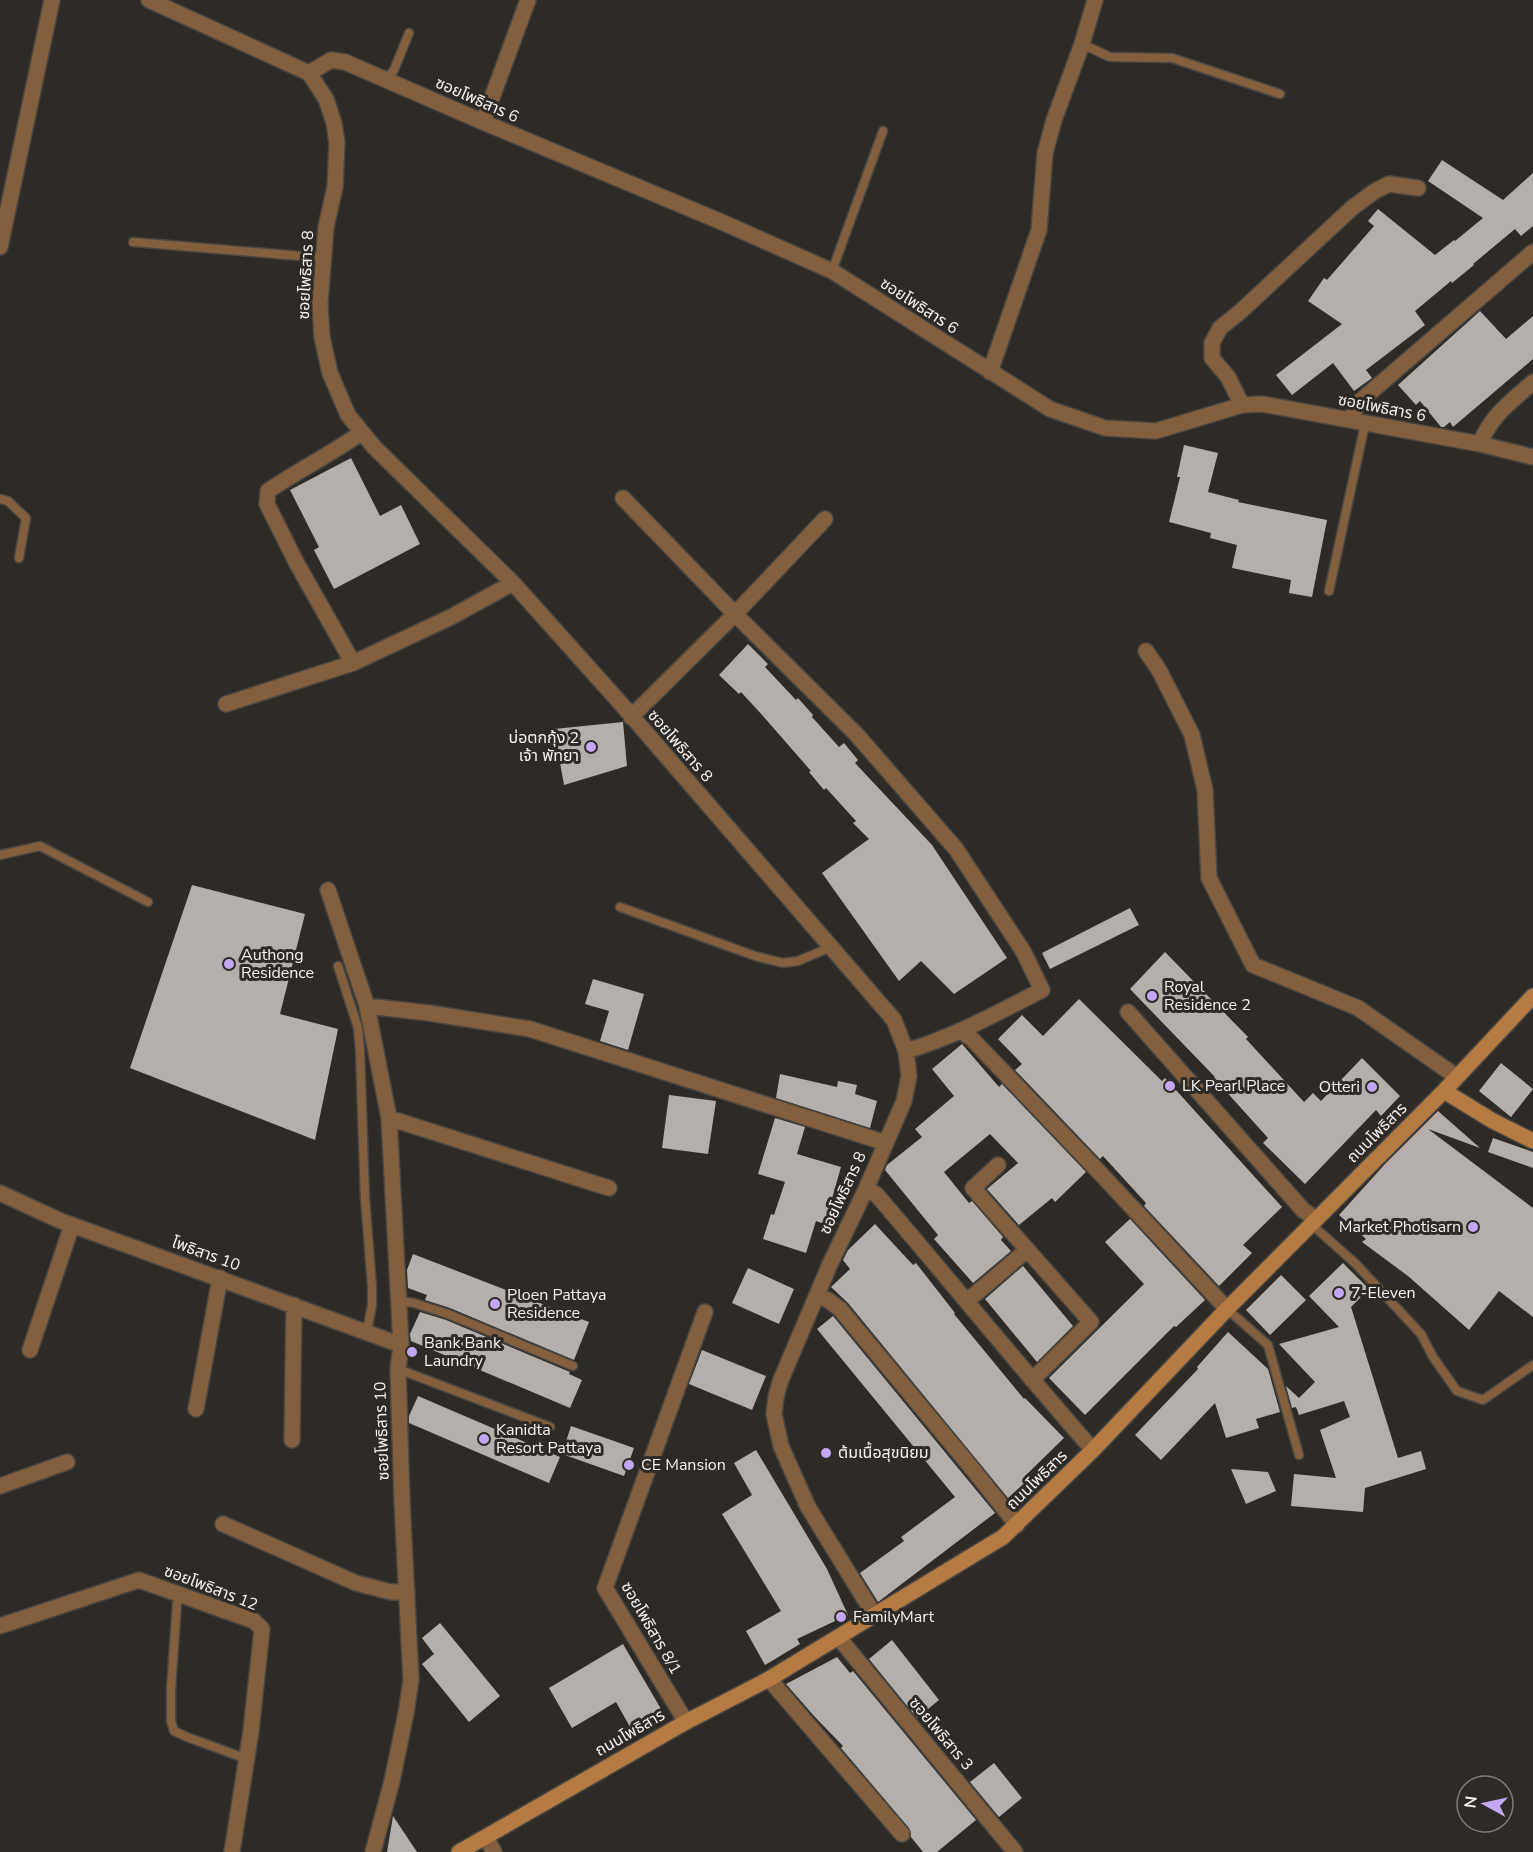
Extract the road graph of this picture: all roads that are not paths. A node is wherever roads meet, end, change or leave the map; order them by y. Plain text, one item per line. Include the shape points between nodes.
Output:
1 (52, 0) edge
2 (149, 0) edge
3 (528, 0) edge
4 (1095, 0) edge
5 (409, 33) dead end
6 (1082, 44) junction
7 (309, 73) junction
8 (387, 79) junction
9 (1280, 94) dead end
10 (483, 122) junction
11 (883, 131) dead end
12 (1418, 188) dead end
13 (133, 242) dead end
14 (0, 247) edge
15 (1533, 252) edge
16 (324, 258) junction
17 (832, 271) junction
18 (990, 372) junction
19 (1533, 382) edge
20 (1242, 405) junction
21 (1358, 422) junction
22 (362, 432) junction
23 (1480, 444) junction
24 (1533, 457) edge
25 (623, 498) dead end
26 (0, 499) edge
27 (825, 519) dead end
28 (20, 558) dead end
29 (513, 583) junction
30 (1329, 591) dead end
31 (735, 614) junction
32 (1146, 651) dead end
33 (353, 663) junction
34 (226, 704) dead end
35 (631, 717) junction
36 (0, 855) edge
37 (328, 890) dead end
38 (148, 902) dead end
39 (620, 908) dead end
40 (831, 947) junction
41 (338, 966) dead end
42 (1533, 996) edge
43 (367, 1006) junction
44 (1128, 1012) dead end
45 (961, 1031) junction
46 (906, 1051) junction
47 (1457, 1077) junction
48 (1444, 1091) junction
49 (389, 1118) junction
50 (1533, 1140) edge
51 (886, 1143) junction
52 (998, 1166) dead end
53 (609, 1188) dead end
54 (866, 1189) junction
55 (0, 1193) edge
56 (1313, 1221) junction
57 (72, 1226) junction
58 (1026, 1251) junction
59 (220, 1278) junction
60 (817, 1296) junction
61 (399, 1301) junction
62 (967, 1301) junction
63 (294, 1305) junction
64 (1227, 1309) junction
65 (705, 1312) dead end
66 (367, 1331) junction
67 (401, 1344) junction
68 (30, 1350) dead end
69 (1533, 1365) edge
70 (573, 1366) dead end
71 (398, 1368) junction
72 (1032, 1380) junction
73 (196, 1409) dead end
74 (550, 1427) dead end
75 (292, 1440) dead end
76 (1093, 1450) junction
77 (1299, 1455) dead end
78 (67, 1462) dead end
79 (0, 1486) edge
80 (223, 1524) dead end
81 (1017, 1525) junction
82 (407, 1592) junction
83 (179, 1594) junction
84 (875, 1616) junction
85 (0, 1626) edge
86 (839, 1638) junction
87 (769, 1679) junction
88 (686, 1722) junction
89 (247, 1759) junction
90 (902, 1834) dead end
91 (486, 1837) junction
92 (232, 1852) edge
93 (373, 1852) edge
94 (459, 1852) edge
95 (494, 1852) edge
96 (1015, 1852) edge

1 - 14 street
2 - 7 street
3 - 10 street
4 - 6 street
5 - 8 lane
6 - 9 lane via 1110,57 1172,58
6 - 18 street via 1045,153 1039,230
7 - 8 street, ซอยโพธิสาร 6 via 331,60
7 - 16 street, ซอยโพธิสาร 8 via 326,99 337,143
8 - 10 street, ซอยโพธิสาร 6
10 - 17 street, ซอยโพธิสาร 6
11 - 17 lane
12 - 20 street via 1389,184 1375,191 1220,328 1212,343 1212,358 1228,377
13 - 16 lane
15 - 21 street via 1358,403
16 - 22 street, ซอยโพธิสาร 8 via 322,337 330,373 348,415
17 - 18 street, ซอยโพธิสาร 6
18 - 20 street, ซอยโพธิสาร 6 via 1050,409 1105,428 1156,431
19 - 23 street via 1495,415
20 - 21 street, ซอยโพธิสาร 6 via 1279,406
21 - 23 street, ซอยโพธิสาร 6
21 - 30 lane
22 - 29 street, ซอยโพธิสาร 8
22 - 33 street via 268,491 267,504
23 - 24 street, ซอยโพธิสาร 6
25 - 31 street
26 - 28 lane via 8,501 26,518
27 - 31 street
29 - 33 street
29 - 35 street, ซอยโพธิสาร 8
31 - 35 street
31 - 45 street via 857,735 956,849 1023,951 1042,990
32 - 47 street via 1160,670 1192,735 1205,790 1209,878 1253,965 1358,1008
33 - 34 street
35 - 40 street, ซอยโพธิสาร 8
36 - 38 lane via 40,846
37 - 43 street, ซอยโพธิสาร 10
39 - 40 lane via 783,963
40 - 46 street, ซอยโพธิสาร 8 via 894,1020
41 - 66 lane via 358,1028 360,1051 372,1286
42 - 47 street, ถนนโพธิสาร
43 - 49 street, ซอยโพธิสาร 10
43 - 51 street via 530,1029
44 - 56 street
45 - 46 street
45 - 64 street
46 - 51 street, ซอยโพธิสาร 8 via 909,1076 904,1101
47 - 48 street, ถนนโพธิสาร
48 - 50 street
48 - 56 street, ถนนโพธิสาร
49 - 53 street
49 - 61 street, ซอยโพธิสาร 10
51 - 54 street, ซอยโพธิสาร 8
52 - 58 street via 973,1188
54 - 60 street, ซอยโพธิสาร 8
54 - 62 street via 876,1194
55 - 57 street, โพธิสาร 10
56 - 64 street, ถนนโพธิสาร
56 - 69 lane via 1421,1334 1457,1391 1483,1400
57 - 59 street, โพธิสาร 10
57 - 68 street
58 - 62 street
58 - 72 street via 1090,1322
59 - 63 street, โพธิสาร 10
59 - 73 street
60 - 81 street via 840,1310
60 - 84 street, ซอยโพธิสาร 8 via 780,1382 774,1414 781,1446 808,1507
61 - 67 street, ซอยโพธิสาร 10
61 - 70 lane via 448,1314
62 - 72 street
63 - 66 street, โพธิสาร 10
63 - 75 street
64 - 76 street, ถนนโพธิสาร
64 - 77 lane via 1268,1345
65 - 88 street, ซอยโพธิสาร 8/1 via 605,1588
66 - 67 street, โพธิสาร 10
67 - 71 street, ซอยโพธิสาร 10
71 - 74 lane
71 - 82 street, ซอยโพธิสาร 10
72 - 76 street
76 - 81 street, ถนนโพธิสาร
78 - 79 street
80 - 82 street via 356,1583
81 - 84 street, ถนนโพธิสาร
82 - 93 street, ซอยโพธิสาร 10 via 411,1680 392,1781
83 - 85 street, ซอยโพธิสาร 12 via 139,1580
83 - 89 lane via 171,1689 174,1731
83 - 89 street, ซอยโพธิสาร 12 via 254,1621 262,1629
84 - 86 street, ถนนโพธิสาร
86 - 87 street, ถนนโพธิสาร
86 - 96 street, ซอยโพธิสาร 3
87 - 88 street, ถนนโพธิสาร
87 - 90 street
88 - 91 street, ถนนโพธิสาร
89 - 92 street, ซอยโพธิสาร 12
91 - 94 street, ถนนโพธิสาร
91 - 95 street

